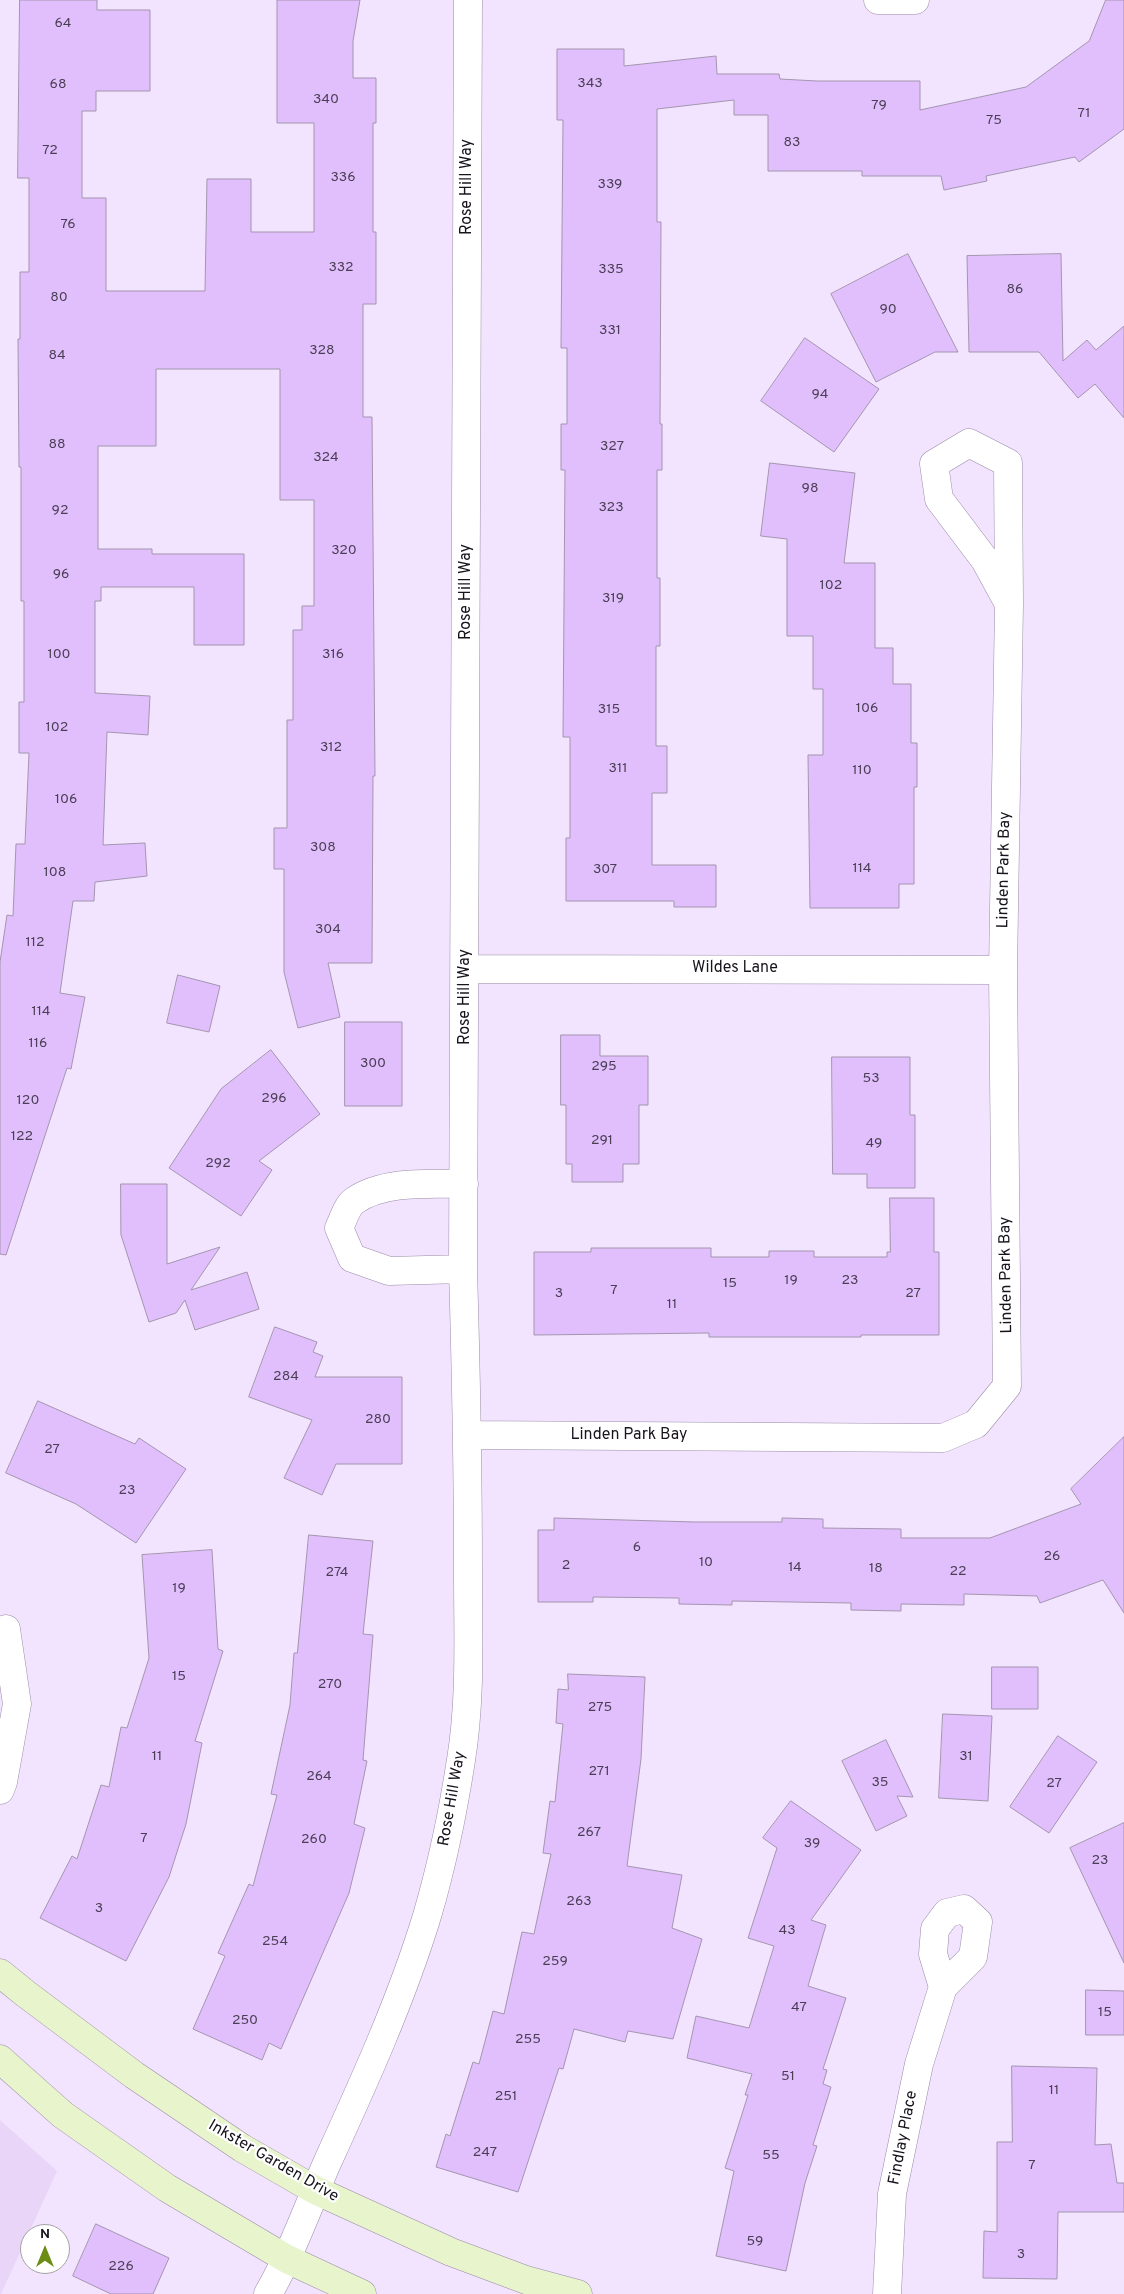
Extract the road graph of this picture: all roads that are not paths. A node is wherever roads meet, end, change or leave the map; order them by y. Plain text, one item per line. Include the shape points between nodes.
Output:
1 (468, 0) edge
2 (878, 0) edge
3 (915, 0) edge
4 (1009, 604) junction
5 (466, 969) junction
6 (1003, 970) junction
7 (464, 1184) junction
8 (463, 1269) junction
9 (468, 1435) junction
10 (6, 1629) dead end
11 (0, 1790) edge
12 (0, 1973) edge
13 (943, 1987) dead end
14 (0, 2059) edge
15 (315, 2190) junction
16 (287, 2259) junction
17 (268, 2294) edge
18 (362, 2294) edge
19 (578, 2294) edge
20 (887, 2294) edge

1 - 5 street, Rose Hill Way
2 - 3 street
4 - 4 street, Linden Park Bay via 1008,463 970,443 934,464 939,499 985,560
4 - 6 street, Linden Park Bay
5 - 6 street, Wildes Lane
5 - 7 street, Rose Hill Way
6 - 9 street, Linden Park Bay via 1007,1386 976,1424 943,1438
7 - 8 street, Rose Hill Way
7 - 8 street via 422,1184 380,1190 352,1202 339,1228 352,1258 389,1271
8 - 9 street, Rose Hill Way
9 - 15 street, Rose Hill Way via 467,1689 462,1758 444,1847 427,1916 398,2000
10 - 11 street via 17,1704
12 - 15 street, Inkster Garden Drive via 134,2075 242,2148
13 - 20 street, Findlay Place via 919,2064 892,2194
14 - 16 street via 63,2115 95,2138 167,2188
15 - 16 street, Rose Hill Way
15 - 19 street, Inkster Garden Drive via 451,2252 526,2280
16 - 17 street, Rose Hill Way
16 - 18 street

